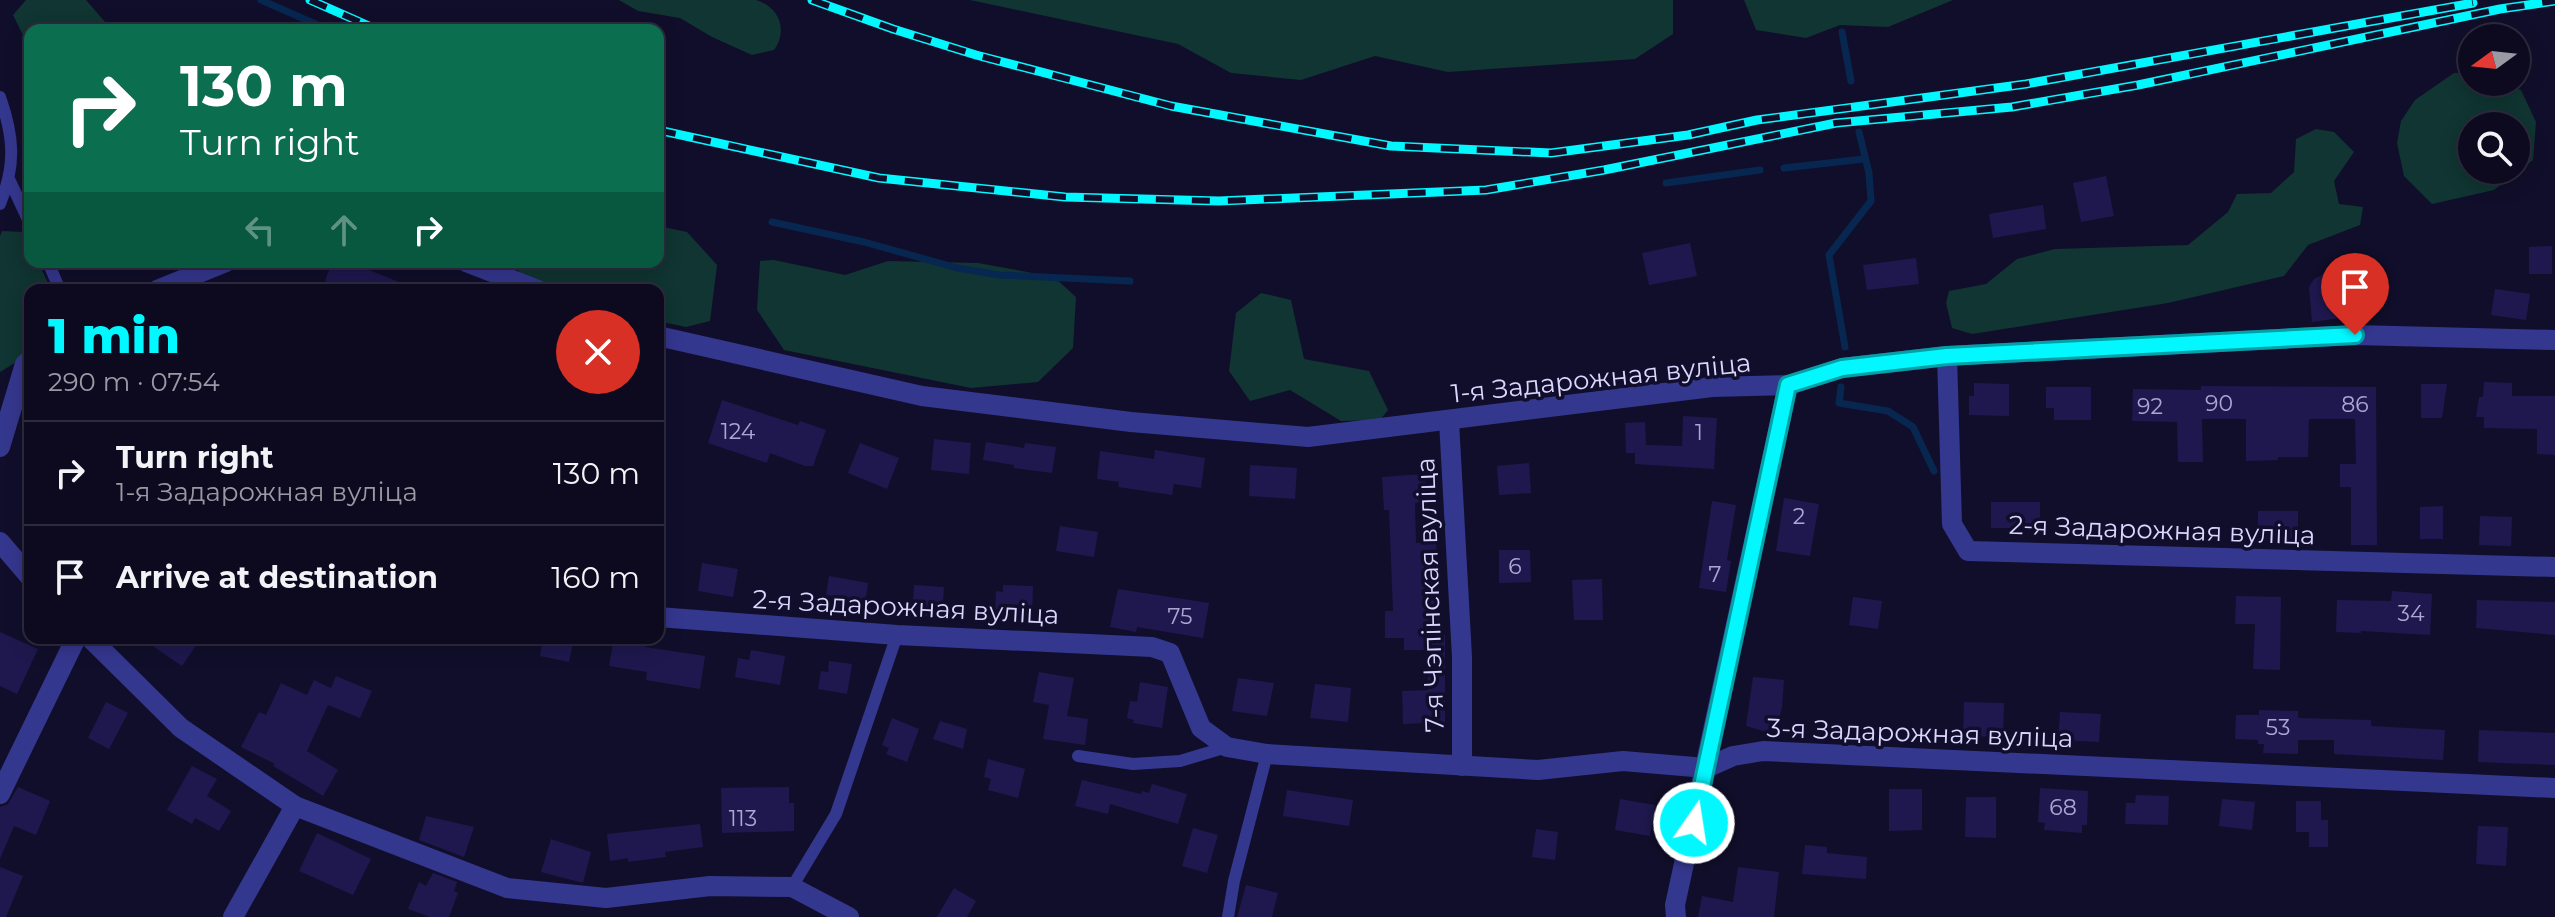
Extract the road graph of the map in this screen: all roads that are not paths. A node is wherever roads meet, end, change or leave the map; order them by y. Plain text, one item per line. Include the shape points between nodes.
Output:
1 (0, 97) edge
2 (10, 181) junction
3 (0, 204) edge
4 (24, 211) edge
5 (211, 268) edge
6 (481, 268) edge
7 (172, 284) edge
8 (523, 284) edge
9 (664, 338) edge
10 (2555, 340) edge
11 (1947, 356) junction
12 (24, 367) edge
13 (1788, 385) junction
14 (1449, 421) junction
15 (0, 447) edge
16 (0, 542) edge
17 (2555, 567) edge
18 (24, 570) edge
19 (664, 617) edge
20 (897, 635) junction
21 (73, 644) edge
22 (96, 644) edge
23 (1227, 747) junction
24 (1267, 754) junction
25 (1078, 756) dead end
26 (1462, 766) junction
27 (1706, 768) junction
28 (2555, 788) edge
29 (0, 794) edge
30 (295, 806) junction
31 (792, 887) junction
32 (233, 917) edge
33 (849, 917) edge
34 (1228, 917) edge
35 (1676, 917) edge

1 - 2 lane via 11,129
2 - 3 lane
2 - 4 lane
5 - 7 street
6 - 8 street
9 - 14 street, 1-я Задарожная вуліца via 922,396 1131,422 1308,437
10 - 11 street, 1-я Задарожная вуліца via 2355,335
11 - 13 street, 1-я Задарожная вуліца via 1842,368
11 - 17 street, 2-я Задарожная вуліца via 1952,524 1968,551
12 - 15 street
13 - 14 street, 1-я Задарожная вуліца via 1712,387
13 - 27 street
14 - 26 street, 7-я Чэпінская вуліца via 1462,657
16 - 18 street
19 - 20 street, 2-я Задарожная вуліца
20 - 23 street, 2-я Задарожная вуліца via 1152,647 1170,653 1201,728
20 - 31 lane via 836,814
21 - 29 street
22 - 30 street via 181,728
23 - 24 street, 3-я Задарожная вуліца
23 - 25 lane via 1180,761 1133,764
24 - 26 street, 3-я Задарожная вуліца
24 - 34 lane
26 - 27 street, 3-я Задарожная вуліца via 1538,770 1623,761
27 - 28 street, 3-я Задарожная вуліца via 1763,751
27 - 35 street
30 - 31 street via 507,888 606,898 710,886
30 - 32 street
31 - 33 street

